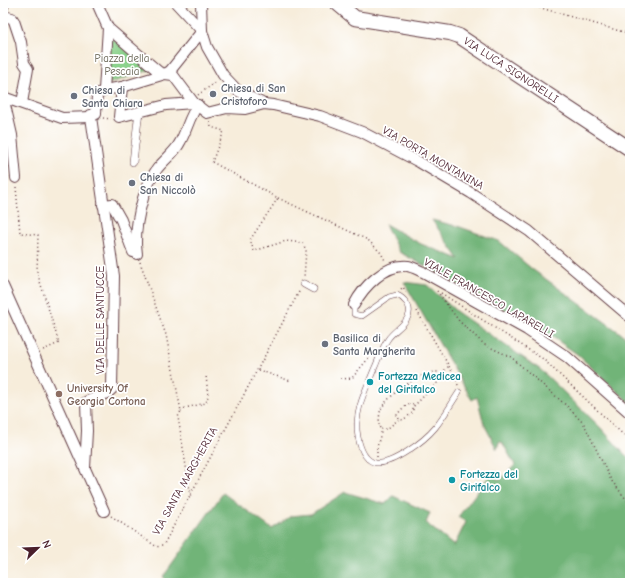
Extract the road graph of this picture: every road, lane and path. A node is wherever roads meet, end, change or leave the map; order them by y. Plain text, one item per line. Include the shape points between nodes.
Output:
1 (4, 3) edge
2 (97, 3) edge
3 (176, 3) edge
4 (201, 3) edge
5 (337, 3) edge
6 (524, 3) edge
7 (3, 7) edge
8 (3, 16) edge
9 (108, 28) junction
10 (202, 31) junction
11 (630, 34) edge
12 (165, 74) junction
13 (223, 75) junction
14 (122, 87) junction
15 (104, 90) junction
16 (3, 97) edge
17 (193, 101) junction
18 (22, 103) junction
19 (264, 104) junction
20 (139, 111) junction
21 (207, 113) junction
22 (91, 117) junction
23 (119, 117) junction
24 (630, 149) edge
25 (133, 162) dead end
26 (16, 178) joint
27 (278, 198) junction
28 (103, 205) junction
29 (137, 254) junction
30 (390, 269) junction
31 (304, 284) junction
32 (3, 286) edge
33 (314, 289) dead end
34 (354, 305) joint
35 (415, 307) dead end
36 (630, 317) edge
37 (45, 349) dead end
38 (381, 353) junction
39 (449, 366) junction
40 (258, 370) junction
41 (206, 375) dead end
42 (439, 376) junction
43 (341, 379) dead end
44 (291, 380) dead end
45 (459, 392) joint
46 (414, 406) junction
47 (181, 412) junction
48 (630, 413) edge
49 (399, 419) junction
50 (382, 428) junction
51 (630, 441) edge
52 (376, 463) junction
53 (84, 468) junction
54 (191, 496) junction
55 (630, 504) edge
56 (104, 511) joint

1 - 7 street
2 - 9 street
3 - 10 street
4 - 10 street
5 - 24 main road, VIA LUCA SIGNORELLI via 355,18 459,36
6 - 11 path
8 - 18 street via 14,21 24,63 28,69
9 - 12 street via 159,72
9 - 15 street
10 - 12 street
10 - 13 street via 207,47
12 - 14 street
12 - 17 street via 173,75
13 - 17 path
13 - 19 street via 238,91
14 - 15 street
14 - 23 street
15 - 22 street, VIA DELLE SANTUCCE via 97,95 96,114
16 - 18 street
16 - 26 street via 12,135
17 - 20 street
17 - 21 street
17 - 29 street via 193,111 178,145 157,169 147,186 135,241
18 - 22 street via 62,118
19 - 21 street, VIA PORTA MONTANINA
19 - 36 street, VIA PORTA MONTANINA via 320,116 362,132 419,162 529,231
20 - 23 street
20 - 25 street
21 - 27 path via 211,127 224,131 212,162
22 - 23 path
22 - 28 street, VIA DELLE SANTUCCE
26 - 37 path via 20,233 38,235 37,272 59,343
27 - 30 path via 368,240 381,253
27 - 31 path via 250,240 254,251 286,241 303,244 306,251
28 - 29 street via 112,204 134,255
28 - 53 street, VIA DELLE SANTUCCE via 114,276 112,389 108,395 93,397 86,402
29 - 47 path via 166,335
30 - 34 street, VIALE FRANCESCO LAPARELLI via 367,286
30 - 48 street, VIALE FRANCESCO LAPARELLI via 409,266 423,272 527,330 567,357
31 - 33 street
31 - 40 path, VIA SANTA MARGHERITA
32 - 53 street
34 - 38 lane via 354,314 362,316 393,295 402,297 407,304 410,312 407,319 387,340
35 - 39 path
38 - 43 path via 373,353 352,378
38 - 52 lane via 361,401 357,426 361,451 366,458
39 - 42 path
39 - 45 path
40 - 44 path
40 - 54 path, VIA SANTA MARGHERITA
41 - 47 path via 206,403 185,408
42 - 46 path via 437,383
42 - 50 path via 437,372 432,372 396,393 380,410 379,427
45 - 52 lane via 435,428 412,449
46 - 49 path via 408,417
46 - 49 path via 413,404 404,407 397,415
47 - 54 path via 178,417
49 - 50 path via 388,429
50 - 52 path
51 - 55 path via 543,359 437,291 459,321 485,345 511,357 584,424 611,480
53 - 56 street
54 - 56 path, VIA SANTA MARGHERITA via 167,540 157,547

